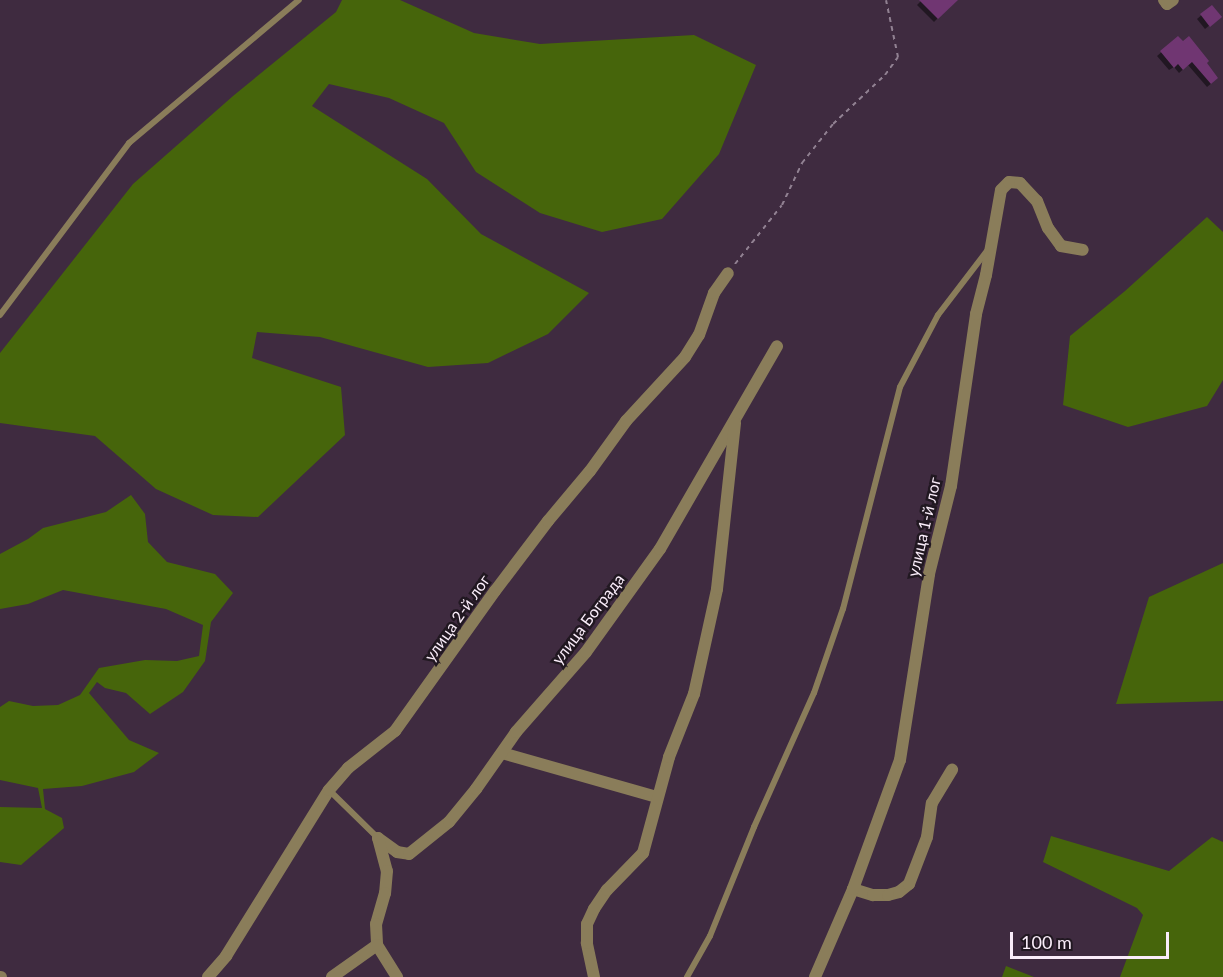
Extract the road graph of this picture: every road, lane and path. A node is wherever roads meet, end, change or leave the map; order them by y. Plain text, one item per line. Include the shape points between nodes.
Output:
1 (299, 0) edge
2 (886, 0) edge
3 (990, 245) junction
4 (1083, 250) dead end
5 (728, 273) joint
6 (0, 315) edge
7 (777, 346) dead end
8 (736, 415) junction
9 (502, 753) junction
10 (952, 770) dead end
11 (329, 790) junction
12 (656, 797) junction
13 (378, 838) junction
14 (853, 889) junction
15 (376, 945) junction
16 (208, 977) edge
17 (332, 977) edge
18 (397, 977) edge
19 (594, 977) edge
20 (687, 977) edge
21 (815, 977) edge

1 - 6 lane via 129,143
2 - 5 path via 898,57 885,75 832,124 802,163 782,205
3 - 4 street, улица 1-й лог via 1000,190 1009,182 1020,183 1037,201 1061,246
3 - 14 street, улица 1-й лог via 951,486 927,583 900,760
3 - 20 lane via 938,315 900,387 843,609 814,693 710,936
5 - 11 street, улица 2-й лог via 714,293 699,335 685,357 626,421 530,544 395,732 348,768
7 - 8 street, улица Бограда
8 - 9 street, улица Бограда via 660,549 586,652
8 - 12 street via 717,589 694,694
9 - 12 street
9 - 13 street, улица Бограда via 449,822 419,848 409,854 397,852
10 - 14 street via 932,803 927,837 909,884 888,896
11 - 13 lane
11 - 16 street, улица 2-й лог via 226,956
12 - 19 street via 643,853 607,890 587,924
13 - 15 street via 387,871 386,893 376,924
14 - 21 street, улица 1-й лог
15 - 17 street
15 - 18 street

